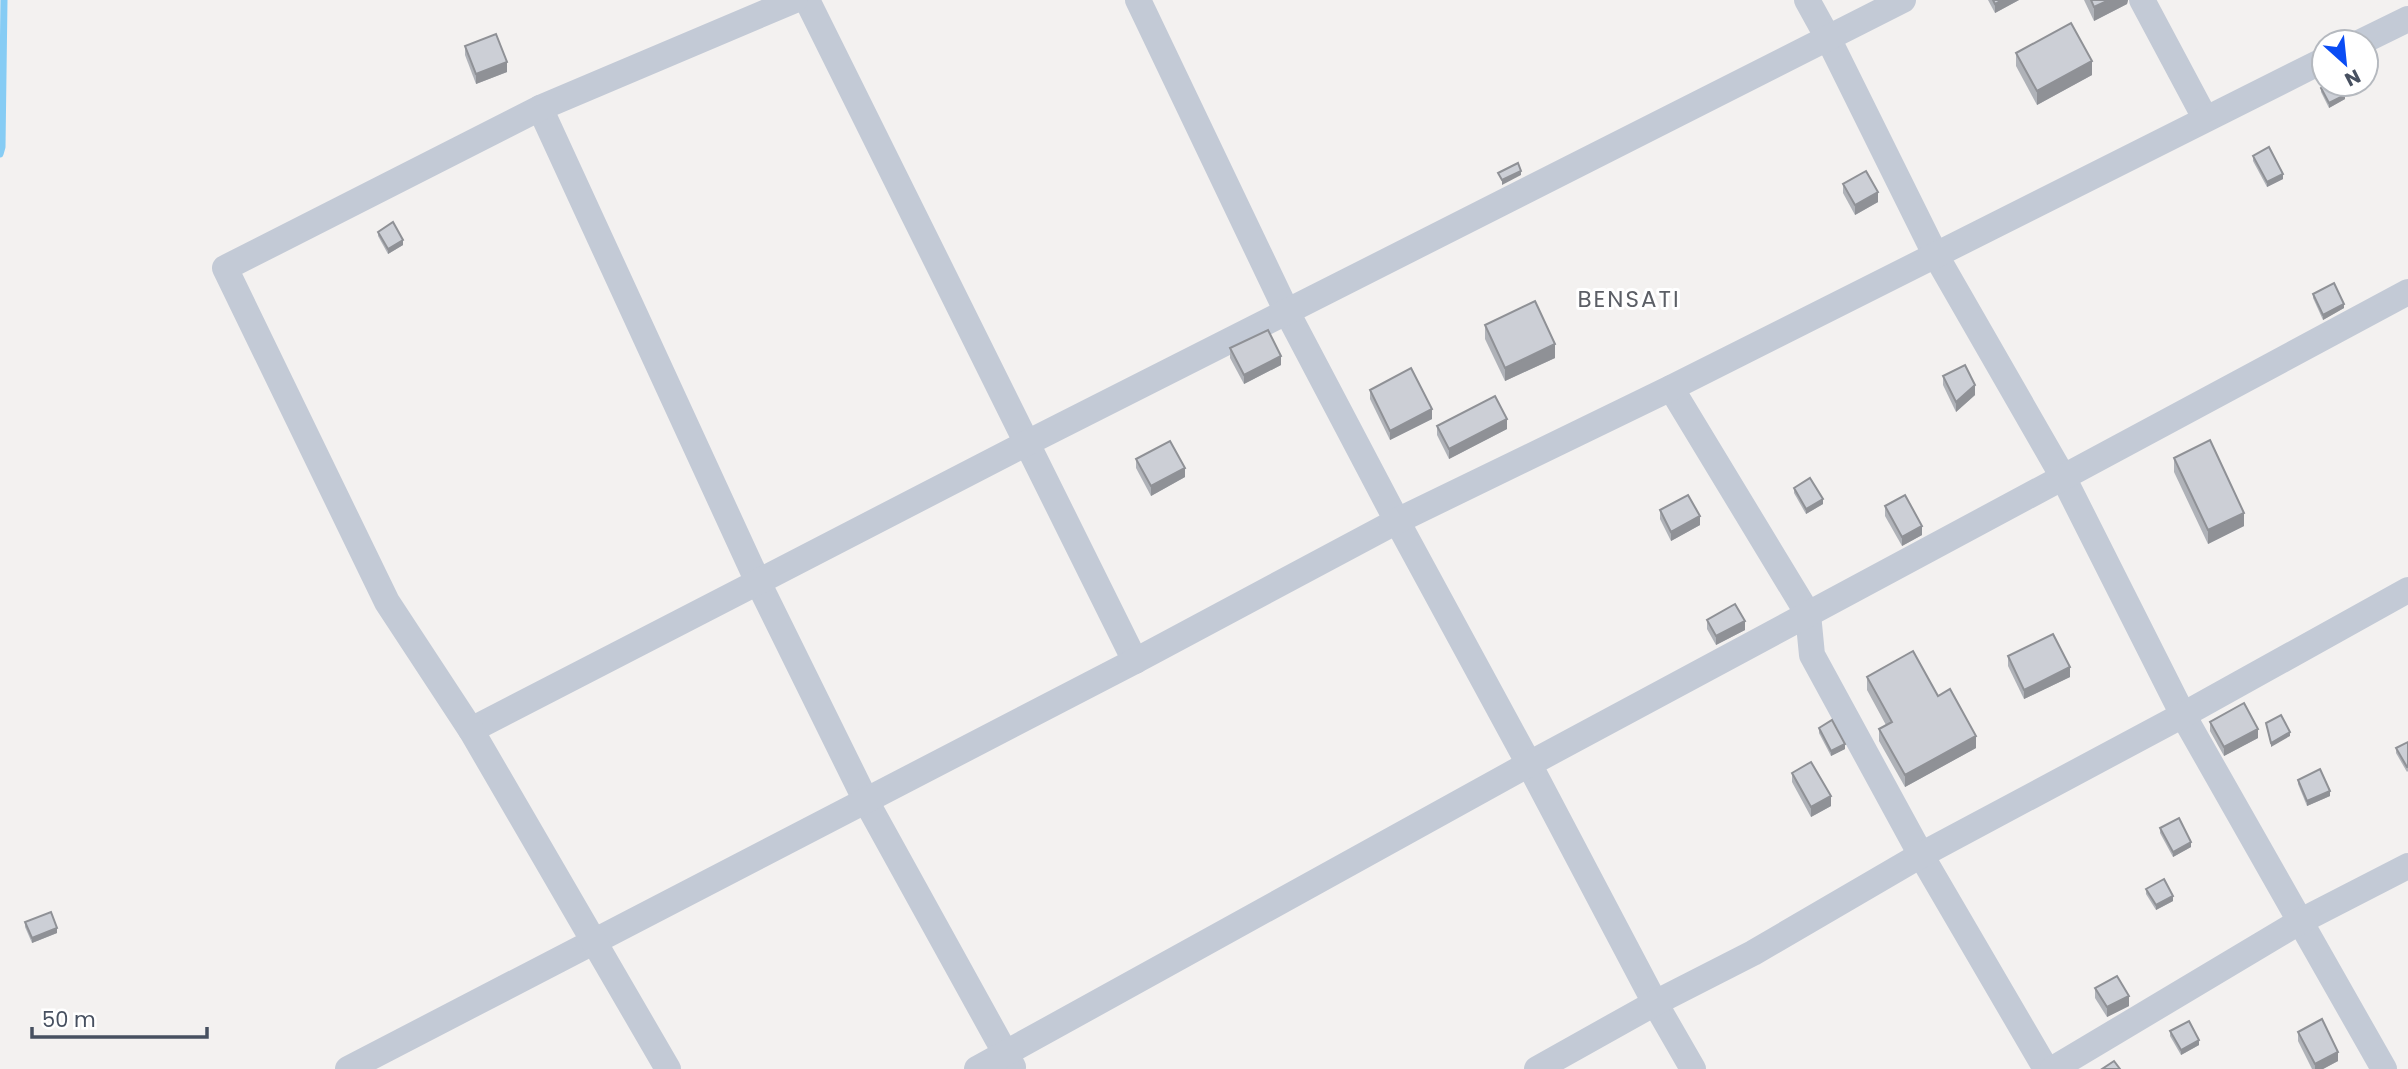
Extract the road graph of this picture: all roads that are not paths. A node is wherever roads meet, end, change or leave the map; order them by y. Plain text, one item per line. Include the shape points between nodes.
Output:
1 (795, 0) edge
2 (807, 0) edge
3 (1138, 0) edge
4 (1807, 0) edge
5 (1903, 0) edge
6 (2142, 0) edge
7 (2408, 19) edge
8 (2380, 33) edge
9 (1828, 38) junction
10 (2310, 67) edge
11 (540, 108) junction
12 (2205, 118) junction
13 (1935, 254) junction
14 (2408, 292) edge
15 (1287, 312) junction
16 (1671, 388) junction
17 (1027, 443) junction
18 (2063, 477) junction
19 (1397, 521) junction
20 (758, 582) junction
21 (2408, 590) edge
22 (1808, 614) junction
23 (1135, 661) junction
24 (2183, 715) junction
25 (471, 730) junction
26 (1529, 764) junction
27 (866, 801) junction
28 (1921, 855) junction
29 (2408, 866) edge
30 (2299, 922) junction
31 (596, 942) junction
32 (1655, 1003) junction
33 (1009, 1061) edge
34 (348, 1069) edge
35 (668, 1069) edge
36 (976, 1069) edge
37 (1537, 1069) edge
38 (1693, 1069) edge
39 (2046, 1069) edge
40 (2053, 1069) edge
41 (2384, 1069) edge

1 - 11 street
2 - 17 street
3 - 15 street
4 - 9 street
5 - 9 street
6 - 12 street
7 - 8 street
9 - 13 street
9 - 15 street
10 - 12 street
11 - 20 street
11 - 25 street via 225,268 387,602
12 - 13 street
13 - 16 street
13 - 18 street
14 - 18 street
15 - 17 street
15 - 19 street
16 - 19 street
16 - 22 street
17 - 20 street
17 - 23 street
18 - 22 street
18 - 24 street
19 - 23 street
19 - 26 street
20 - 25 street
20 - 27 street
21 - 24 street
22 - 26 street
22 - 28 street via 1812,655
23 - 27 street
24 - 28 street
24 - 30 street
25 - 31 street
26 - 32 street
26 - 33 street
27 - 31 street
27 - 33 street
28 - 32 street via 1753,953
28 - 39 street
29 - 30 street
30 - 40 street
30 - 41 street
31 - 34 street
31 - 35 street
32 - 37 street
32 - 38 street
33 - 36 street

